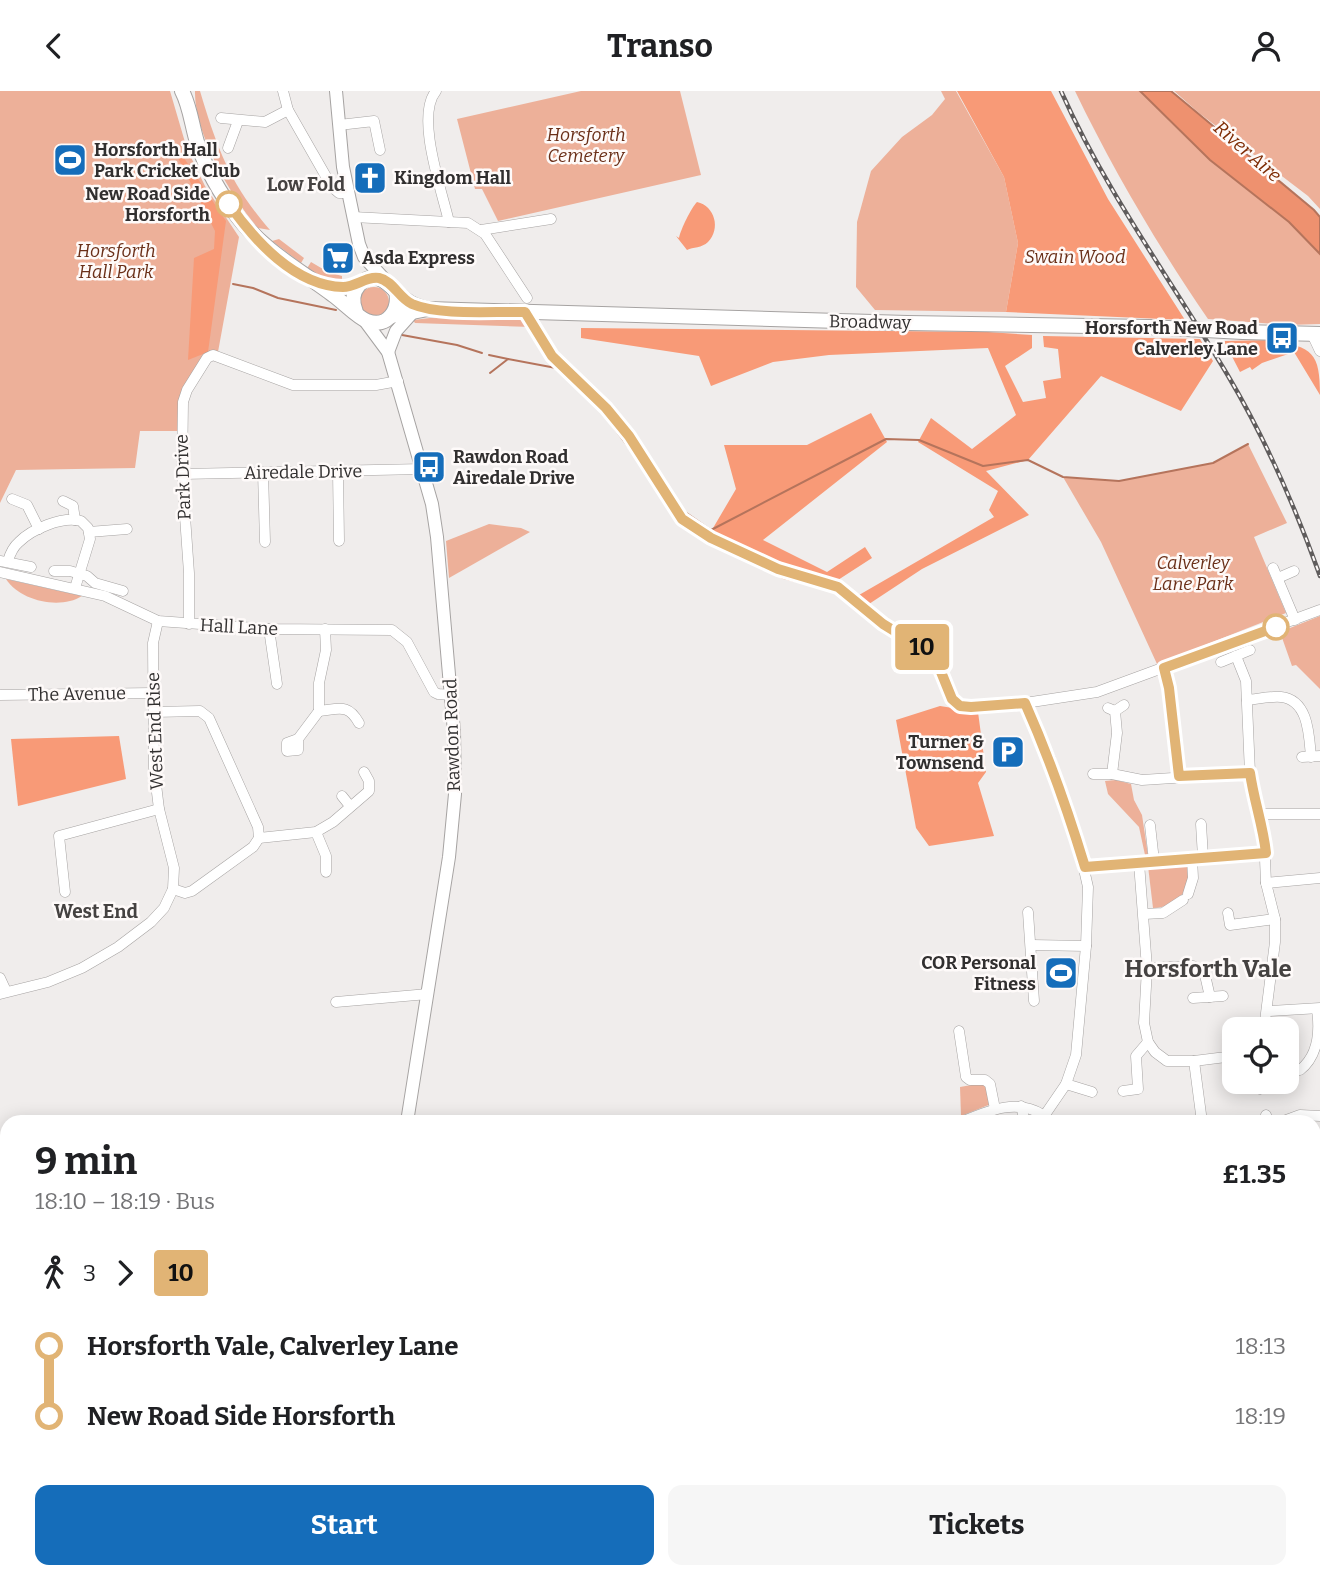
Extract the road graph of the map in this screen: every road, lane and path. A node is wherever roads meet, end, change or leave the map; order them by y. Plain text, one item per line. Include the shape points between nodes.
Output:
1 (283, 91) edge
2 (336, 91) edge
3 (433, 92) edge
4 (184, 93) edge
5 (288, 110) junction
6 (221, 118) dead end
7 (238, 121) junction
8 (339, 125) junction
9 (228, 148) dead end
10 (380, 150) dead end
11 (347, 193) junction
12 (353, 217) junction
13 (551, 219) dead end
14 (449, 222) junction
15 (481, 230) junction
16 (365, 257) junction
17 (315, 282) junction
18 (360, 283) junction
19 (391, 286) junction
20 (526, 305) junction
21 (421, 311) junction
22 (360, 316) junction
23 (390, 318) junction
24 (1316, 334) edge
25 (1320, 351) edge
26 (388, 352) junction
27 (398, 381) junction
28 (423, 469) junction
29 (338, 471) junction
30 (262, 473) junction
31 (182, 474) junction
32 (12, 499) dead end
33 (63, 501) dead end
34 (74, 510) junction
35 (40, 529) junction
36 (127, 529) dead end
37 (89, 532) junction
38 (339, 541) dead end
39 (265, 542) dead end
40 (4, 561) edge
41 (31, 567) dead end
42 (54, 571) dead end
43 (1294, 571) dead end
44 (0, 572) edge
45 (79, 574) junction
46 (75, 588) junction
47 (123, 591) dead end
48 (1320, 610) edge
49 (1295, 620) junction
50 (158, 621) junction
51 (189, 624) junction
52 (269, 629) junction
53 (325, 629) junction
54 (1250, 650) dead end
55 (1236, 656) junction
56 (1221, 662) dead end
57 (1164, 668) junction
58 (277, 684) dead end
59 (153, 693) junction
60 (0, 695) edge
61 (451, 695) junction
62 (1247, 700) junction
63 (1025, 703) junction
64 (1124, 705) dead end
65 (318, 711) junction
66 (154, 712) junction
67 (359, 723) dead end
68 (298, 740) dead end
69 (1311, 757) edge
70 (364, 772) dead end
71 (1250, 773) junction
72 (1093, 774) dead end
73 (1112, 774) junction
74 (1179, 776) junction
75 (342, 796) dead end
76 (350, 806) junction
77 (159, 809) junction
78 (1261, 814) junction
79 (1320, 814) edge
80 (1201, 824) dead end
81 (1150, 825) dead end
82 (316, 832) junction
83 (259, 838) junction
84 (1266, 853) junction
85 (1198, 858) junction
86 (1154, 861) junction
87 (1139, 863) junction
88 (1085, 867) junction
89 (326, 872) dead end
90 (1320, 878) edge
91 (1266, 883) junction
92 (173, 889) junction
93 (65, 892) dead end
94 (1028, 912) dead end
95 (1228, 913) dead end
96 (1144, 914) junction
97 (1275, 919) junction
98 (1032, 945) junction
99 (1086, 946) junction
100 (1147, 968) junction
101 (0, 978) edge
102 (3, 993) edge
103 (428, 994) junction
104 (1223, 996) dead end
105 (1210, 997) junction
106 (1193, 998) dead end
107 (1034, 1001) dead end
108 (335, 1002) dead end
109 (1319, 1009) edge
110 (1268, 1011) junction
111 (1267, 1017) edge
112 (958, 1031) dead end
113 (1148, 1042) junction
114 (1222, 1058) edge
115 (1194, 1061) junction
116 (1300, 1070) dead end
117 (1066, 1084) junction
118 (1123, 1091) dead end
119 (1092, 1092) dead end
120 (1021, 1106) junction
121 (995, 1109) junction
122 (408, 1115) edge
123 (980, 1115) edge
124 (1023, 1115) edge
125 (1036, 1115) edge
126 (1043, 1115) edge
127 (1201, 1115) edge

1 - 5 street
2 - 8 main road
3 - 14 street via 426,123
4 - 17 highway via 202,155 227,202 271,251
5 - 7 street via 265,122
5 - 11 street via 332,187
6 - 7 street
7 - 9 street
8 - 10 street via 374,121
8 - 11 main road
11 - 12 main road
12 - 14 street
12 - 16 main road
13 - 15 street
14 - 15 street via 468,223
15 - 20 street
16 - 18 main road
16 - 19 main road
17 - 18 highway via 345,287
17 - 22 highway
18 - 19 highway via 372,278
18 - 22 highway via 353,297
19 - 21 highway
19 - 23 highway via 397,306
20 - 21 highway, Broadway
20 - 24 highway, Broadway, bridge via 921,324
20 - 63 street via 552,356 629,436 682,519 778,569 838,587 883,624 930,653 952,699 960,706
21 - 23 highway, Broadway
21 - 26 main road via 396,331
22 - 23 highway via 376,323
22 - 26 main road, Rawdon Road
23 - 26 main road, Rawdon Road
24 - 25 street
26 - 27 main road, Rawdon Road
27 - 28 main road, Rawdon Road
27 - 31 street, Park Drive via 293,385 210,355 183,402
28 - 29 street, Airedale Drive
28 - 61 main road, Rawdon Road via 438,537
29 - 30 street, Airedale Drive
29 - 38 street
30 - 31 street, Airedale Drive
30 - 39 street
31 - 51 street, Park Drive
32 - 35 street via 27,505
33 - 34 street
34 - 35 street
34 - 37 street
35 - 40 street via 19,541
36 - 37 street
37 - 45 street
40 - 41 street
42 - 45 street
43 - 49 street via 1275,573
44 - 46 street, Hall Lane
45 - 46 street
45 - 47 street
46 - 50 street, Hall Lane via 105,596
48 - 49 street
49 - 57 street
50 - 51 street, Hall Lane
50 - 59 street, West End Rise
51 - 52 street, Hall Lane
52 - 53 street, Hall Lane
52 - 58 street
53 - 61 street, Hall Lane via 396,631 407,642 434,692
53 - 65 street
54 - 55 street
55 - 56 street
55 - 62 street via 1246,681
57 - 63 street via 1097,692
57 - 74 street
59 - 60 street, The Avenue
59 - 66 street, West End Rise
61 - 103 main road, Rawdon Road via 453,820
62 - 69 street via 1281,697 1293,702 1308,723
62 - 71 street
63 - 88 street via 1054,770
64 - 73 street via 1111,710 1117,733
65 - 67 street via 347,709
65 - 68 street
66 - 77 street, West End Rise
66 - 83 street via 200,711 209,718
70 - 76 street via 370,788
71 - 74 street
71 - 78 street
72 - 73 street
73 - 74 street via 1142,781
75 - 76 street
76 - 82 street
77 - 92 street, West End Rise via 174,868
77 - 93 street via 59,836
78 - 79 street
78 - 84 street
80 - 85 street
81 - 86 street
82 - 83 street
82 - 89 street via 327,856
83 - 92 street via 192,891
84 - 85 street
84 - 91 street
85 - 86 street
85 - 96 street via 1185,897 1163,913
86 - 87 street
87 - 88 street
87 - 96 street
88 - 99 street
90 - 91 street
91 - 97 street
92 - 102 street via 164,908 118,947 48,982
94 - 98 street
95 - 97 street via 1230,925
96 - 100 street
97 - 110 street
98 - 99 street
98 - 107 street
99 - 117 street via 1076,1055
100 - 105 street via 1193,965 1208,979
100 - 113 street via 1144,1023
101 - 102 street
103 - 108 street
103 - 122 main road, Rawdon Road
104 - 105 street
105 - 106 street
109 - 110 street
109 - 116 street via 1316,1048
110 - 111 street
112 - 121 street via 966,1077 990,1084
113 - 115 street via 1167,1061
113 - 118 street via 1136,1056 1138,1089
114 - 115 street
115 - 127 street
117 - 119 street
117 - 126 street
120 - 121 street
120 - 124 street
120 - 125 street
121 - 123 street

